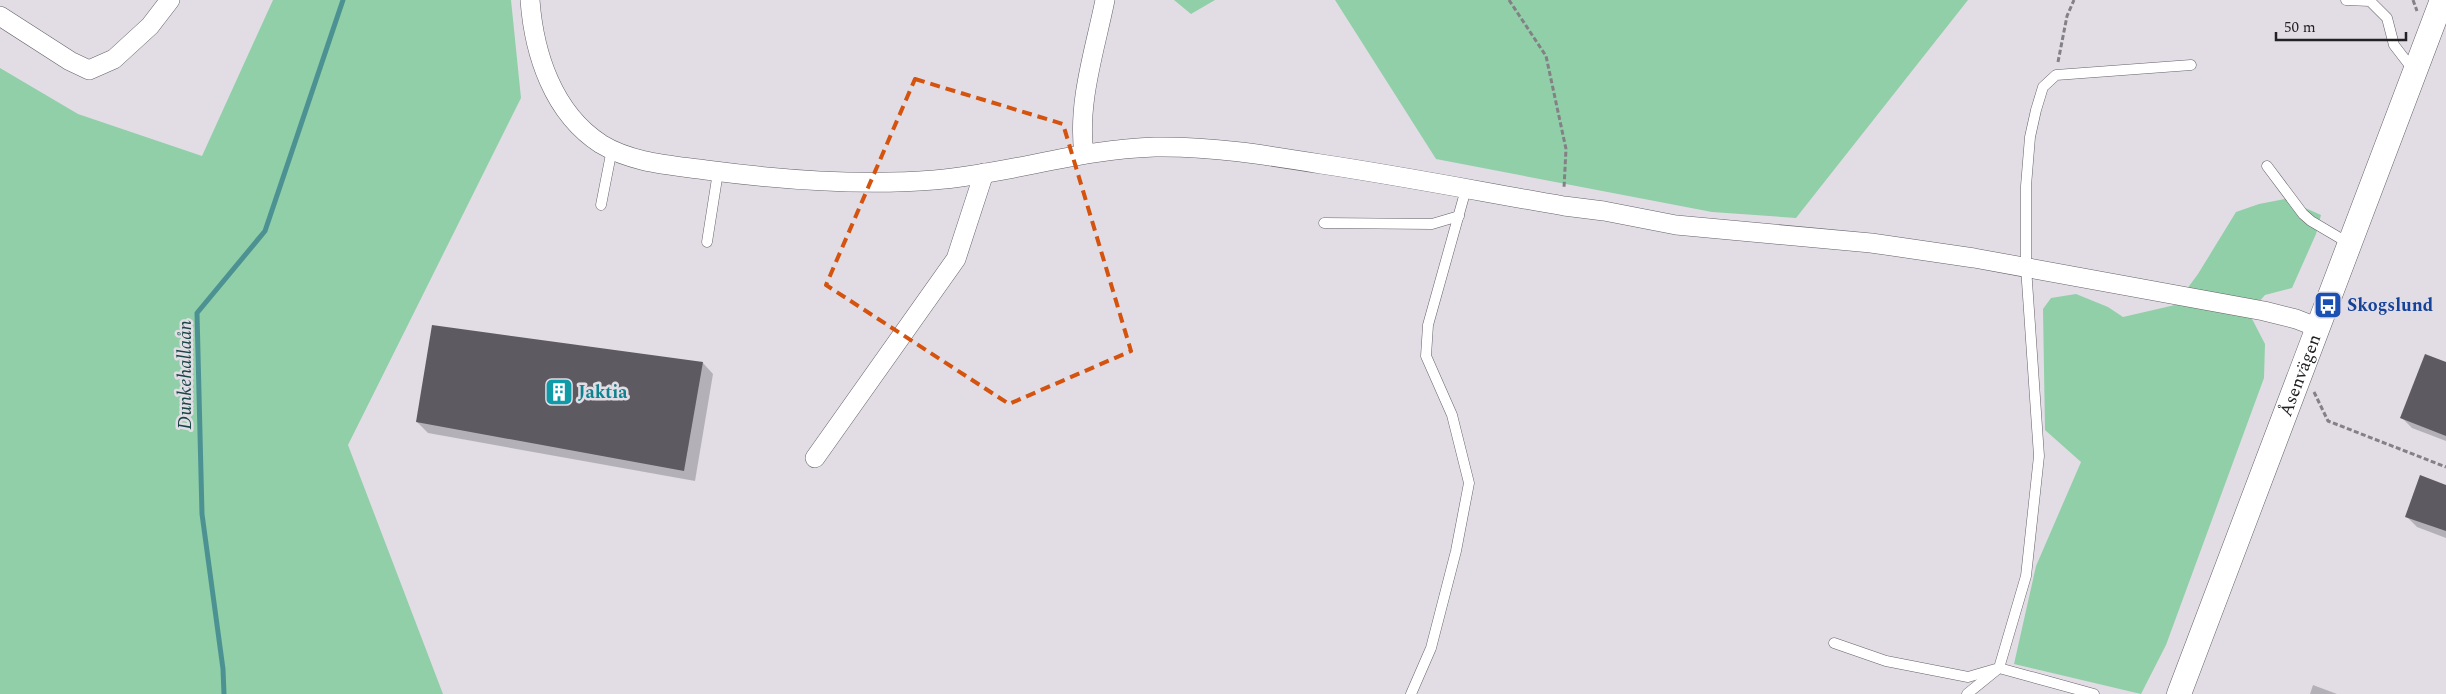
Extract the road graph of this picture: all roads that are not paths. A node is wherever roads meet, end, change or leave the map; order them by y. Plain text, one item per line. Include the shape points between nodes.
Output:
1 (170, 0) edge
2 (530, 0) edge
3 (1106, 0) edge
4 (2346, 0) edge
5 (2442, 0) edge
6 (0, 16) edge
7 (2439, 26) edge
8 (2191, 65) dead end
9 (2414, 72) junction
10 (612, 149) junction
11 (1084, 154) junction
12 (2266, 166) dead end
13 (718, 172) junction
14 (984, 173) junction
15 (1466, 189) junction
16 (601, 204) dead end
17 (1459, 216) junction
18 (1324, 222) dead end
19 (707, 242) dead end
20 (2350, 244) junction
21 (2026, 267) junction
22 (2319, 328) junction
23 (816, 458) dead end
24 (1834, 643) dead end
25 (2000, 668) junction
26 (1410, 694) edge
27 (1967, 694) edge
28 (2094, 694) edge
29 (2179, 694) edge

1 - 6 street via 150,26 114,59 89,70
2 - 10 street via 540,58 554,95 573,119 600,143
3 - 11 street via 1083,112
4 - 9 lane via 2370,1 2380,10 2387,18 2394,45
5 - 7 street, Åsenvägen
7 - 9 street, Åsenvägen
8 - 21 lane via 2056,75 2043,87 2030,137
9 - 20 street, Åsenvägen
10 - 13 street via 655,163
10 - 16 lane
11 - 14 street
11 - 15 street via 1155,147 1251,153
12 - 20 lane via 2311,222
13 - 14 street via 827,183 935,180
13 - 19 lane
14 - 23 street via 956,259
15 - 17 lane
15 - 21 street via 1604,210 1676,225 1871,244
17 - 18 lane via 1432,224
17 - 26 lane via 1428,325 1426,356 1452,415 1469,483 1456,551 1431,648
20 - 22 street, Åsenvägen
21 - 22 street via 2264,311
21 - 25 lane via 2039,456 2026,576
22 - 29 street, Åsenvägen
24 - 25 lane via 1886,661 1968,677
25 - 27 lane
25 - 28 lane

